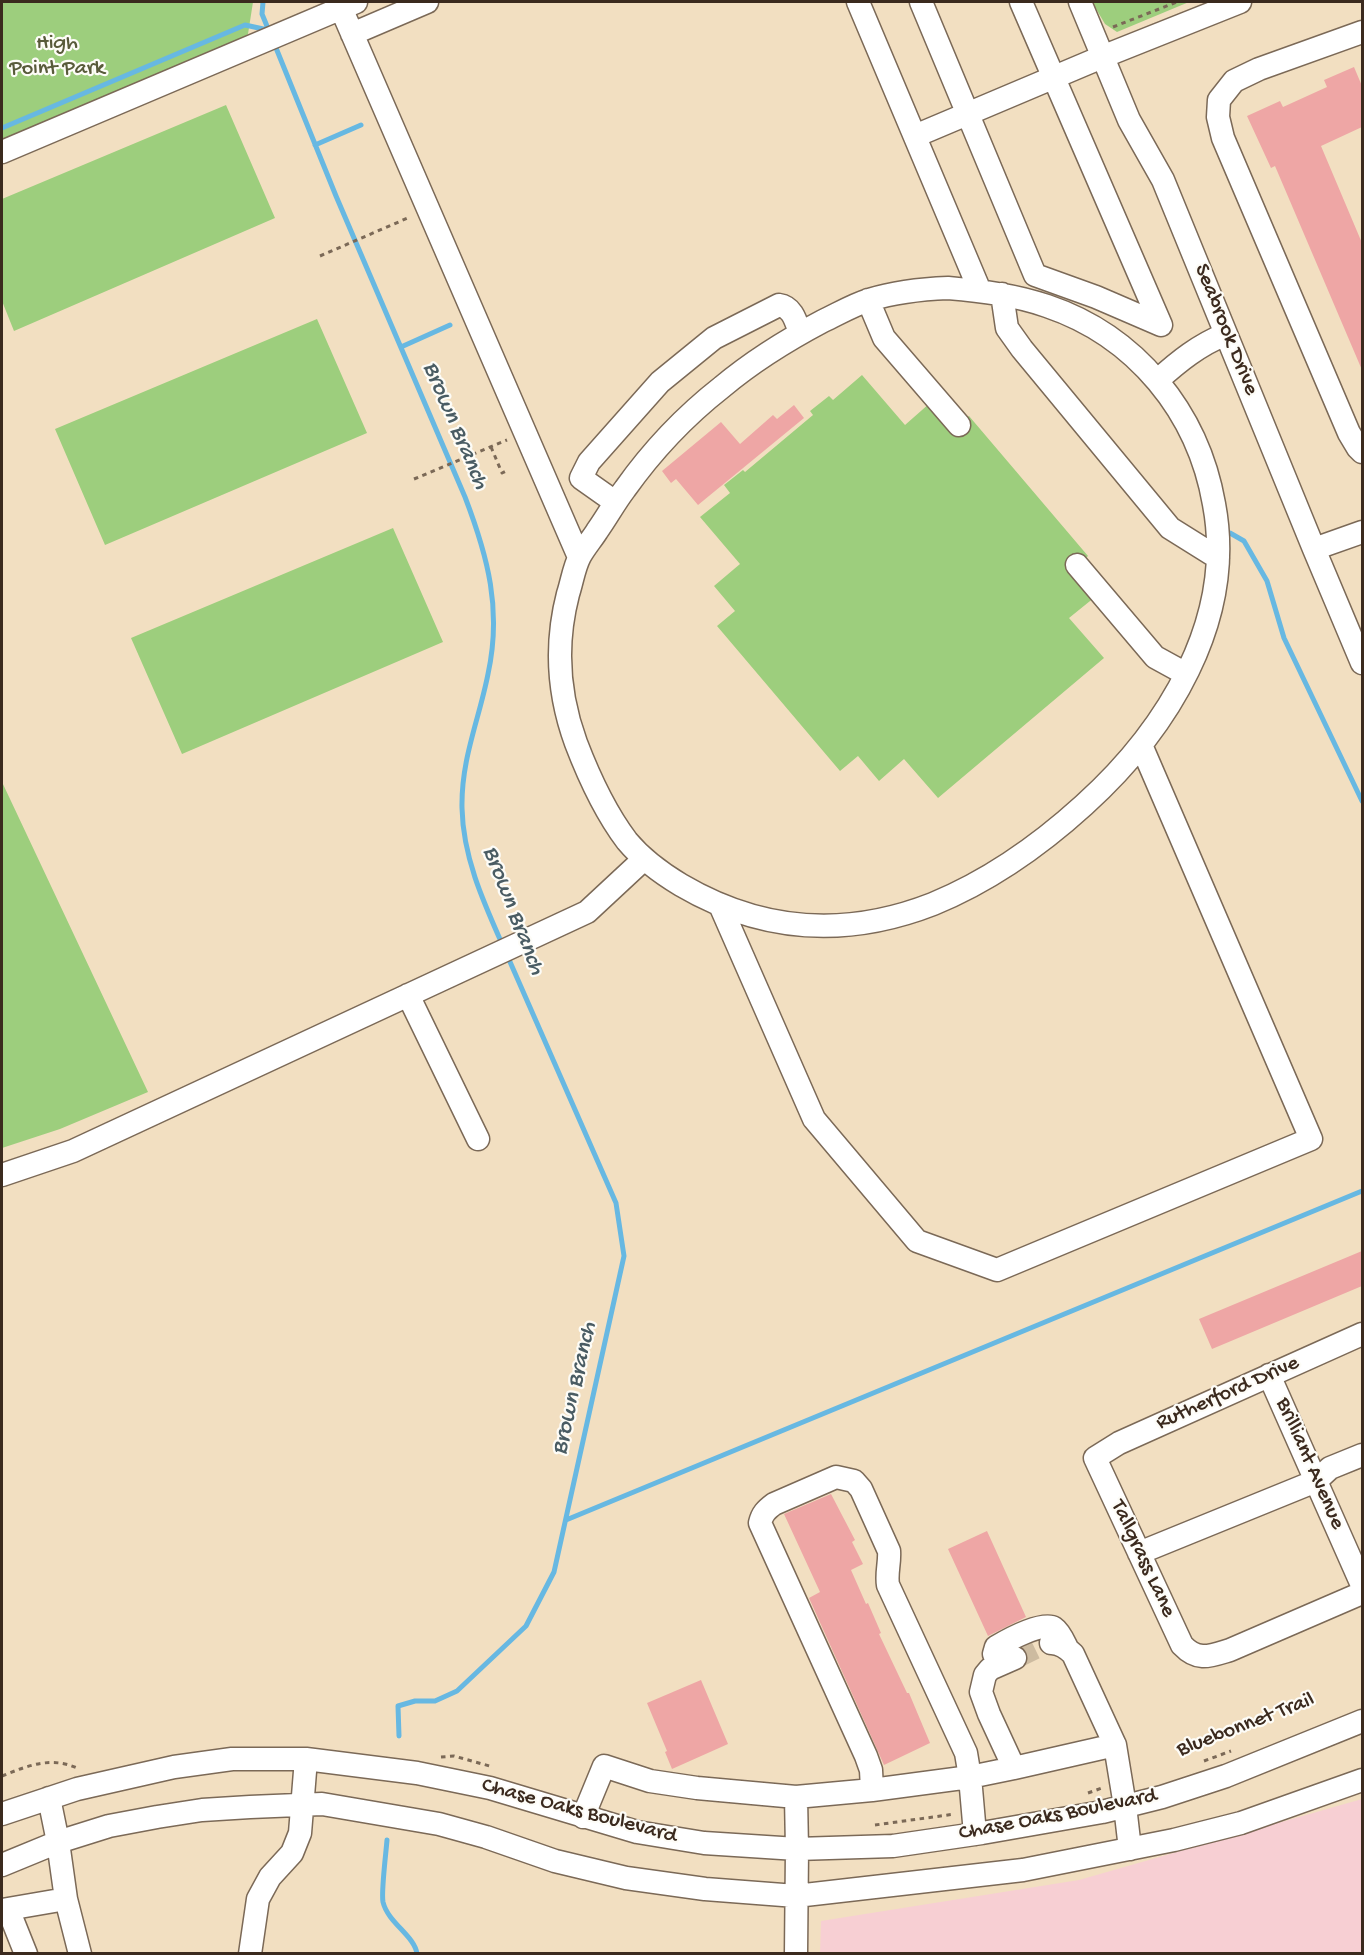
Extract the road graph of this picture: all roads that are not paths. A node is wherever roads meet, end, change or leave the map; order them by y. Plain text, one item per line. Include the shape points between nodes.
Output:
1 (427, 2) edge
2 (858, 2) edge
3 (921, 2) edge
4 (1021, 2) edge
5 (1080, 2) edge
6 (1240, 2) edge
7 (349, 5) edge
8 (1362, 32) edge
9 (352, 34) junction
10 (1102, 57) junction
11 (1053, 78) junction
12 (968, 114) junction
13 (915, 136) junction
14 (2, 152) edge
15 (991, 292) junction
16 (868, 300) junction
17 (800, 333) junction
18 (1226, 334) junction
19 (1158, 380) junction
20 (959, 425) dead end
21 (1362, 452) edge
22 (581, 478) junction
23 (554, 499) junction
24 (615, 502) junction
25 (1362, 532) edge
26 (1314, 549) junction
27 (579, 557) junction
28 (1218, 558) junction
29 (1077, 565) dead end
30 (1362, 663) edge
31 (1186, 674) junction
32 (1141, 746) junction
33 (644, 859) junction
34 (720, 905) junction
35 (408, 995) junction
36 (478, 1138) dead end
37 (2, 1175) edge
38 (1362, 1334) edge
39 (1269, 1375) junction
40 (1362, 1455) edge
41 (1095, 1458) joint
42 (1316, 1481) junction
43 (1139, 1553) junction
44 (1362, 1586) edge
45 (1362, 1593) edge
46 (1362, 1720) edge
47 (1115, 1745) junction
48 (306, 1759) junction
49 (1014, 1768) junction
50 (970, 1777) junction
51 (1362, 1780) edge
52 (872, 1790) junction
53 (796, 1797) junction
54 (49, 1798) junction
55 (304, 1805) junction
56 (1125, 1806) junction
57 (2, 1814) edge
58 (583, 1816) junction
59 (975, 1834) junction
60 (58, 1842) junction
61 (797, 1849) junction
62 (1130, 1849) junction
63 (2, 1865) edge
64 (796, 1896) junction
65 (66, 1899) junction
66 (5, 1909) edge
67 (26, 1953) edge
68 (80, 1953) edge
69 (250, 1953) edge
70 (796, 1953) edge

1 - 9 street
2 - 13 street
3 - 12 street
4 - 11 street
5 - 10 street, Seabrook Drive
6 - 10 street
7 - 9 street
7 - 14 street
8 - 21 street via 1234,81 1219,100 1218,117 1223,138 1349,433
9 - 23 street
10 - 11 street
10 - 18 street, Seabrook Drive via 1129,120 1163,180
11 - 12 street
11 - 12 street via 1161,326 1035,275
12 - 13 street
13 - 15 street
15 - 16 street via 927,289
15 - 19 street via 1048,306 1084,321 1132,354
15 - 28 street via 1007,328 1022,349 1170,528
16 - 17 street
16 - 20 street via 884,338
17 - 22 street via 790,309 779,305 714,338 660,382 589,462
17 - 24 street via 742,370 702,402 651,455
18 - 19 street via 1188,353
18 - 26 street, Seabrook Drive
19 - 28 street via 1175,402 1204,463 1217,518
22 - 23 street via 568,493
22 - 24 street
23 - 27 street
24 - 27 street
25 - 26 street
26 - 30 street, Seabrook Drive
27 - 33 street via 561,628 559,655 565,707 597,790 610,815
28 - 31 street via 1207,621
29 - 31 street via 1155,657
31 - 32 street
32 - 34 street via 1090,800 1050,834 987,877 938,902 876,920 836,925 779,923
32 - 34 street via 1311,1138 997,1270 917,1242 814,1119
33 - 34 street
33 - 35 street via 587,912
35 - 36 street
35 - 37 street via 73,1151
38 - 39 street, Rutherford Drive
39 - 41 street, Rutherford Drive via 1119,1443
39 - 42 street, Brilliant Avenue
40 - 42 street via 1330,1468
41 - 43 street, Tallgrass Lane
42 - 43 street
42 - 44 street, Brilliant Avenue
43 - 45 street, Tallgrass Lane via 1182,1645 1195,1656 1230,1650
46 - 56 street, Chase Oaks Boulevard via 1226,1776
47 - 49 street
47 - 49 street via 1072,1654 1059,1646 1054,1627 1042,1625 996,1647 994,1654 1007,1661 990,1669 981,1692
47 - 56 street
48 - 54 street, Chase Oaks Boulevard via 232,1759 185,1766
48 - 55 street
48 - 58 street, Chase Oaks Boulevard via 490,1788
49 - 50 street
50 - 52 street
50 - 52 street via 966,1754 888,1585 889,1551 861,1489 854,1481 836,1477 774,1504 760,1523 872,1770
50 - 59 street
51 - 62 street, Chase Oaks Boulevard via 1241,1823
52 - 53 street
53 - 58 street via 650,1781 604,1766
53 - 61 street
54 - 57 street, Chase Oaks Boulevard
54 - 60 street
55 - 60 street, Chase Oaks Boulevard via 202,1810 110,1826
55 - 64 street, Chase Oaks Boulevard via 322,1804 439,1824 555,1861 626,1878
55 - 69 street via 292,1853 270,1877 258,1899
56 - 59 street, Chase Oaks Boulevard
56 - 62 street
58 - 61 street, Chase Oaks Boulevard via 637,1832 704,1843
59 - 61 street, Chase Oaks Boulevard via 893,1846
60 - 63 street, Chase Oaks Boulevard
60 - 65 street
61 - 64 street
62 - 64 street, Chase Oaks Boulevard via 1023,1870
64 - 70 street
65 - 66 street
65 - 68 street
66 - 67 street

